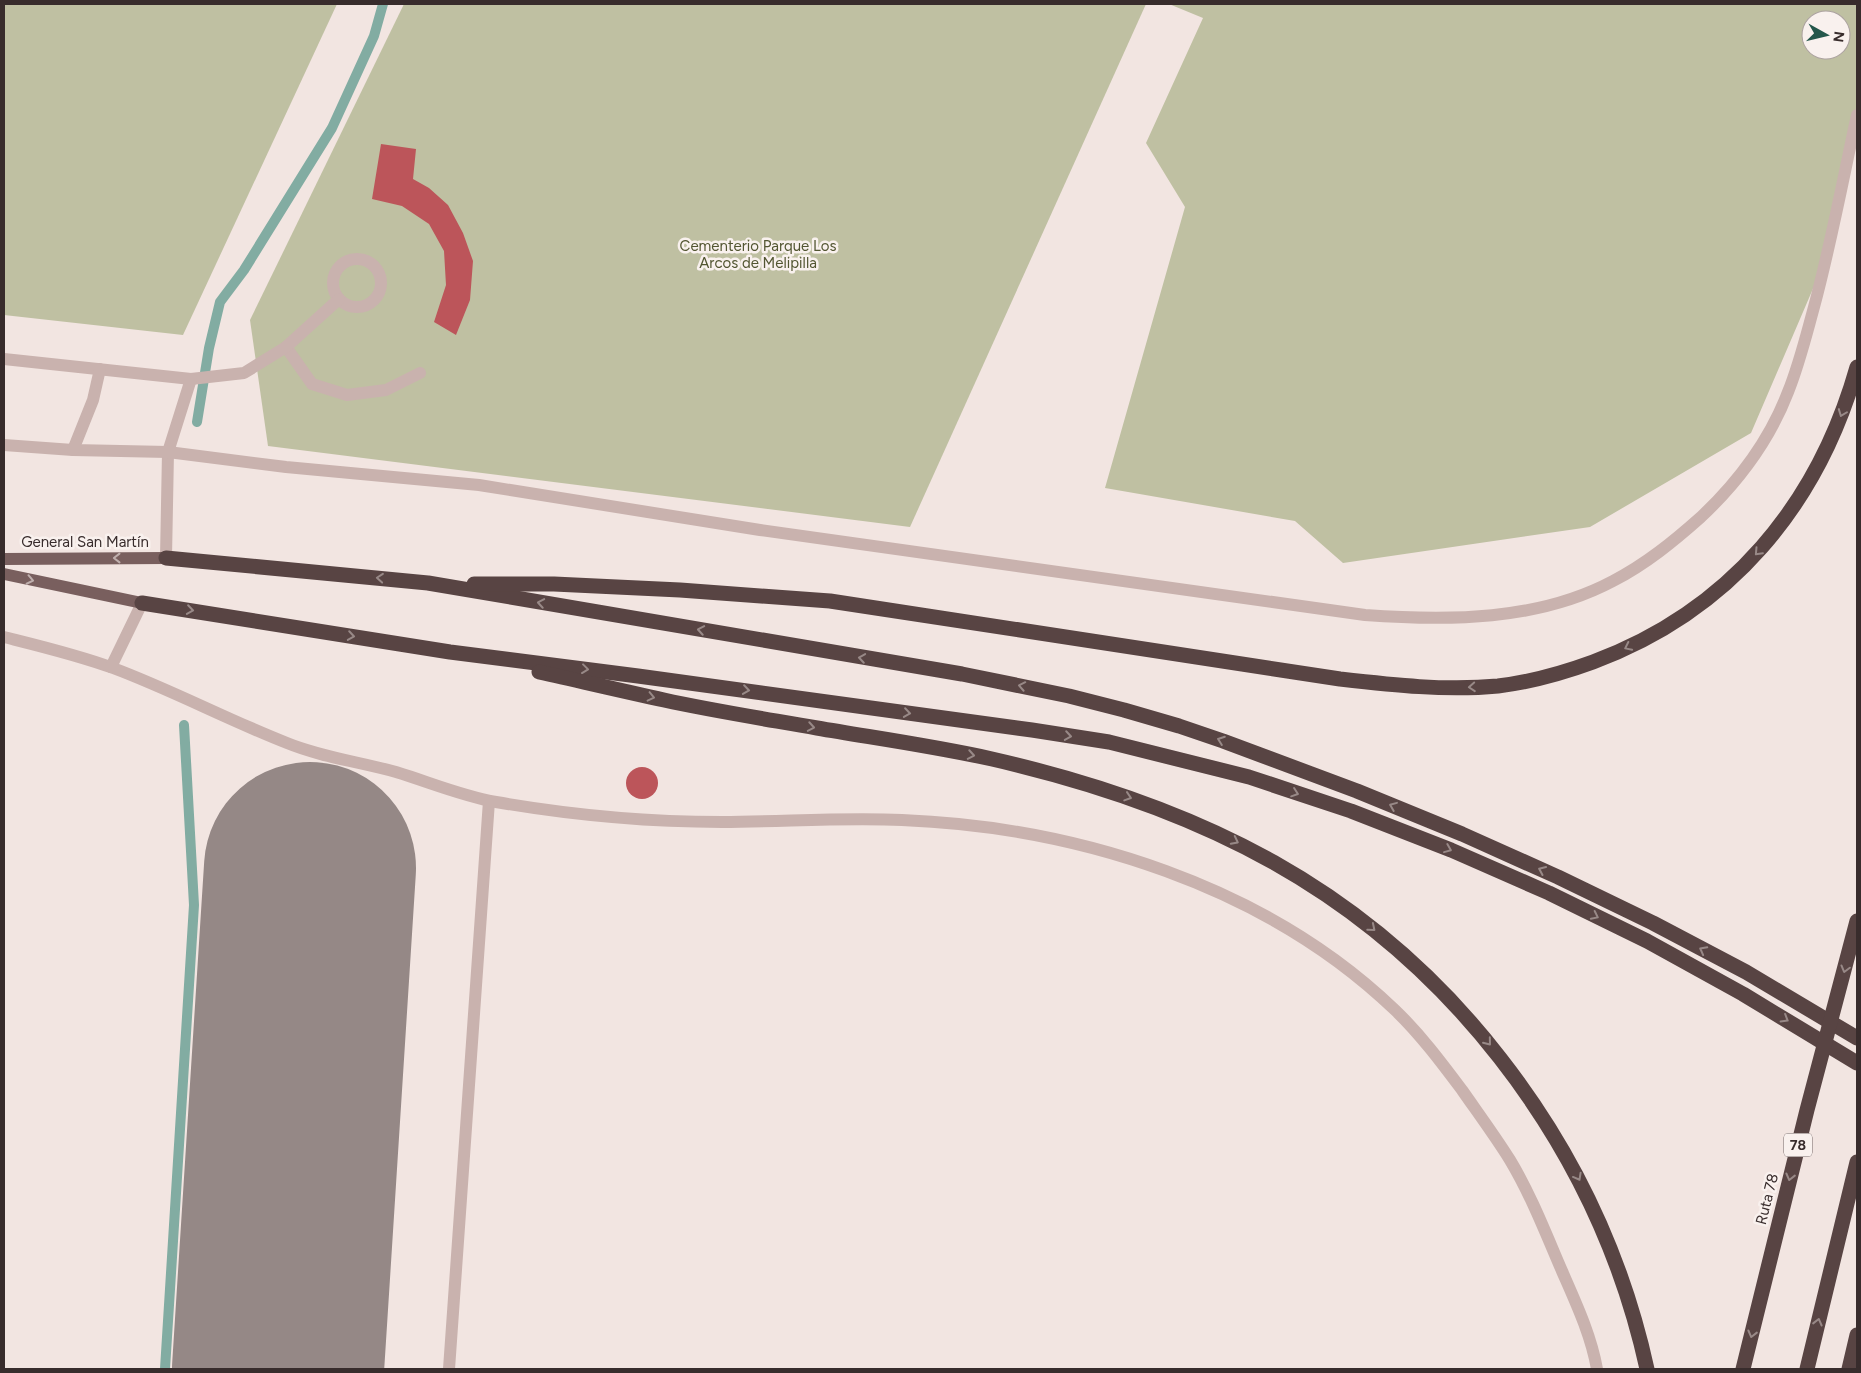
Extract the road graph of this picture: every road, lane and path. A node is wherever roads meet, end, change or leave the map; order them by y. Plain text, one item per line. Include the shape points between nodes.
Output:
1 (1857, 115) edge
2 (338, 299) dead end
3 (286, 346) junction
4 (4, 359) edge
5 (1857, 367) edge
6 (100, 369) junction
7 (420, 373) dead end
8 (191, 379) junction
9 (4, 445) edge
10 (73, 450) junction
11 (168, 452) junction
12 (166, 558) junction
13 (4, 559) edge
14 (4, 574) edge
15 (428, 583) junction
16 (142, 603) junction
17 (4, 637) edge
18 (450, 652) junction
19 (111, 667) junction
20 (489, 801) junction
21 (1857, 921) edge
22 (1857, 1038) edge
23 (1857, 1062) edge
24 (1857, 1162) edge
25 (1857, 1334) edge
26 (449, 1369) edge
27 (1597, 1369) edge
28 (1647, 1369) edge
29 (1743, 1369) edge
30 (1807, 1369) edge
31 (1849, 1369) edge

1 - 11 street via 1800,361 1772,426 1754,456 1708,510 1659,552 1612,582 1544,606 1448,618 1365,615 760,530 479,485
2 - 3 street
3 - 7 street via 312,384 347,395 386,390
3 - 8 street via 244,373
4 - 6 street
5 -> 15 highway via 1835,431 1814,473 1776,531 1737,574 1683,617 1616,654 1576,668 1500,686 1425,687 1340,679 830,600 554,584
6 - 8 street
6 - 10 street via 93,400
8 - 11 street
9 - 10 street
10 - 11 street
11 - 12 street
12 -> 13 main road, General San Martín
15 -> 12 highway
14 -> 16 main road
22 -> 15 highway via 1746,972 1602,898 1462,834 1357,791 1179,726 1069,696 962,674
16 -> 18 highway
16 - 19 street
17 - 19 street
18 -> 23 highway via 1109,742 1249,777 1351,811 1549,893 1647,941
18 -> 28 highway via 666,700 991,759 1149,804 1209,829 1278,864 1335,900 1397,948 1461,1011 1522,1086 1554,1133 1604,1231 1624,1282
19 - 20 street via 292,745
20 - 26 street
20 - 27 street via 602,817 663,821 904,820 1025,834 1132,861 1235,901 1276,922 1315,947 1396,1012 1423,1041 1481,1116 1512,1163 1537,1215 1580,1312
21 -> 29 highway, Ruta 78 / 78
30 -> 24 highway
25 - 31 highway

